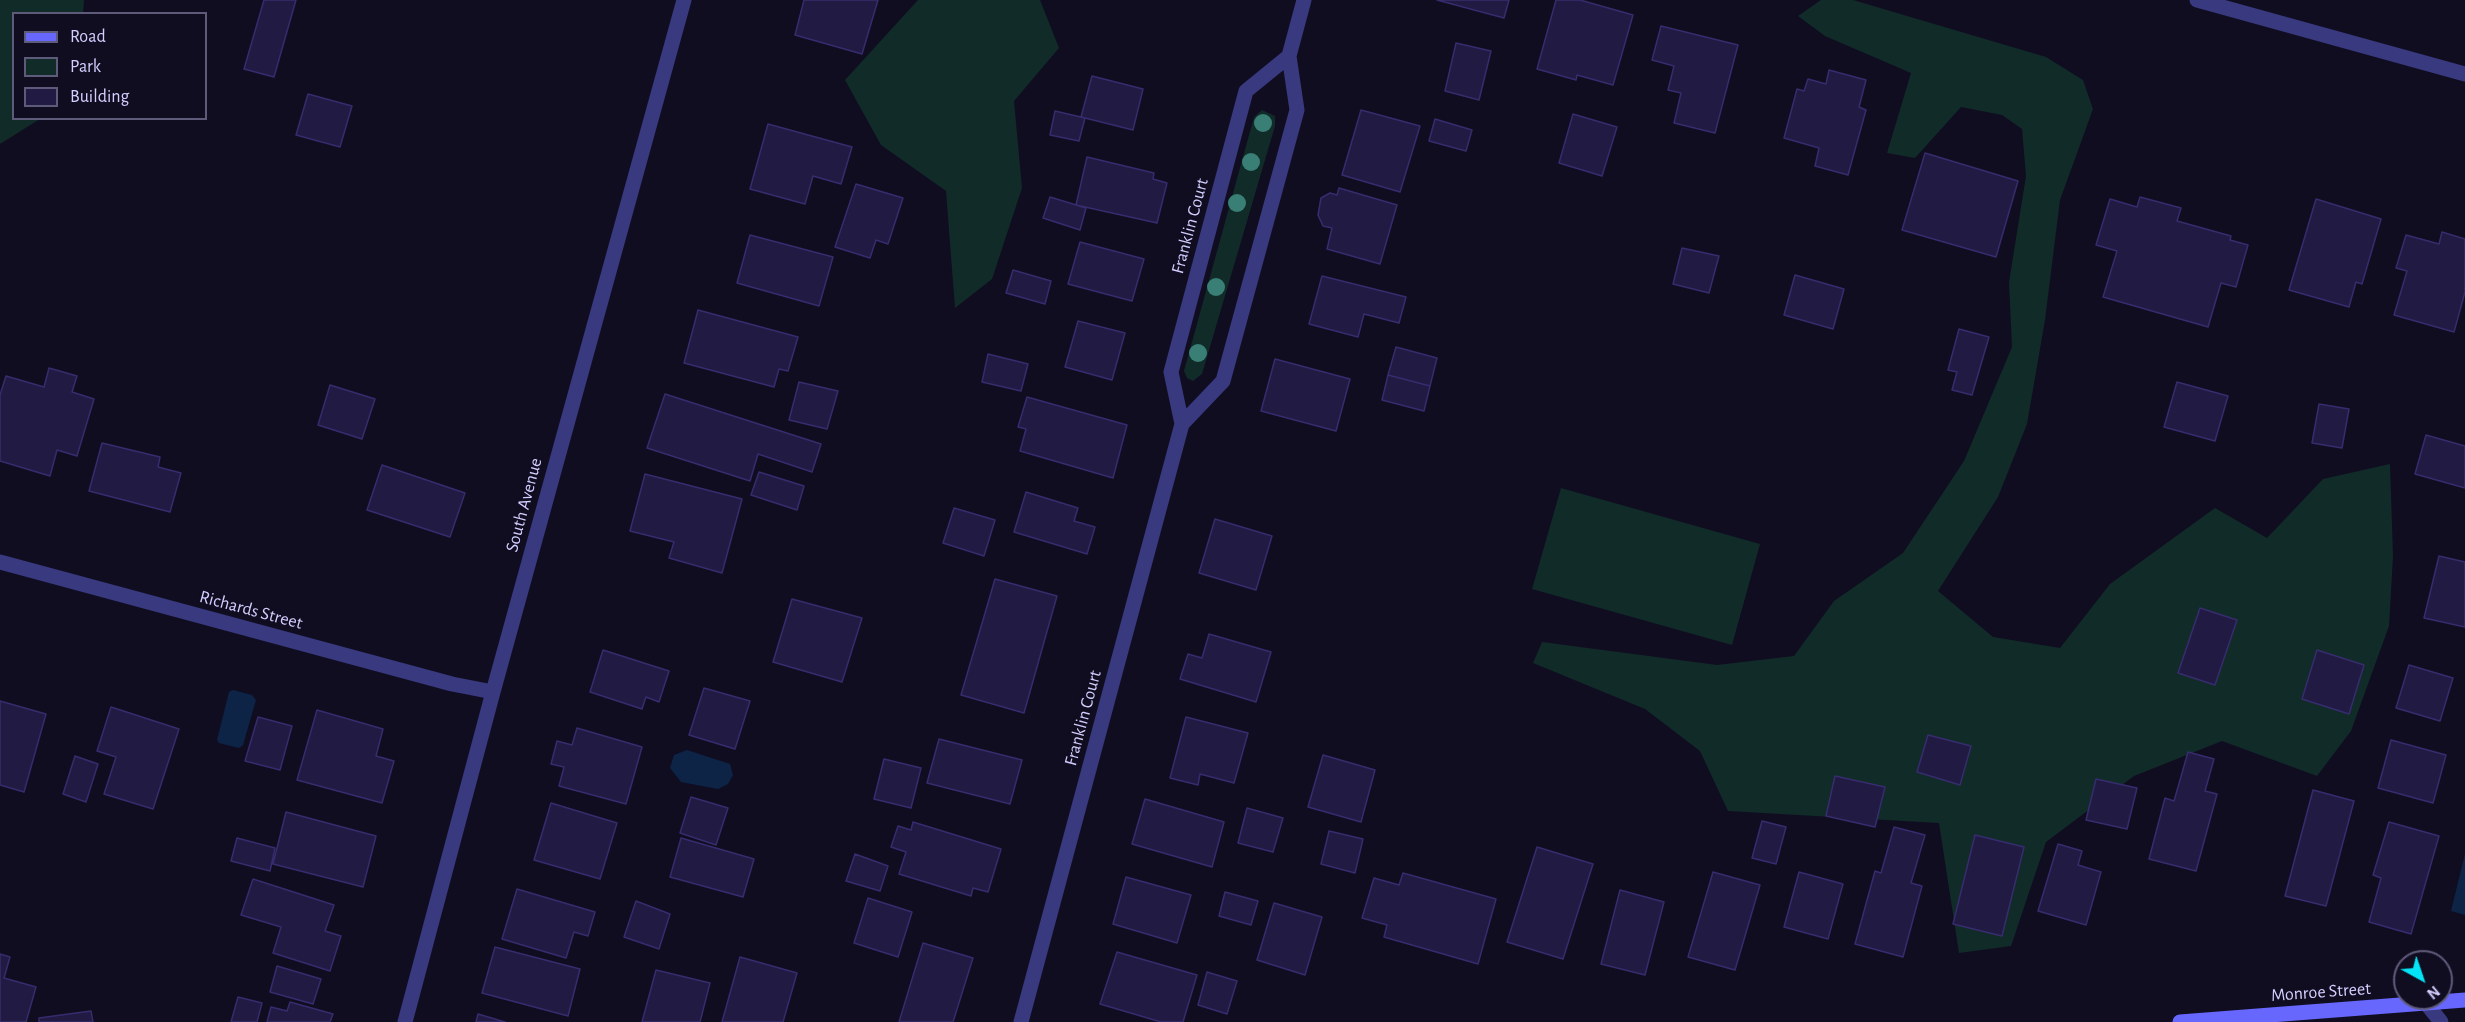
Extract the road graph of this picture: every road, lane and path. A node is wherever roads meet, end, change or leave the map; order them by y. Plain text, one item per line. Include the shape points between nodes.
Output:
1 (684, 0) edge
2 (1304, 0) edge
3 (2197, 0) edge
4 (1289, 56) junction
5 (2465, 74) edge
6 (1182, 424) junction
7 (0, 562) edge
8 (493, 693) junction
9 (2393, 1006) edge
10 (2432, 1010) edge
11 (405, 1022) edge
12 (1022, 1022) edge
13 (2180, 1022) edge
14 (2441, 1022) edge

1 - 8 street, South Avenue
2 - 4 street, Franklin Court
3 - 5 street
4 - 6 street, Franklin Court via 1297,110 1223,381
4 - 6 street, Franklin Court via 1246,91 1171,372
6 - 12 street, Franklin Court
7 - 8 street, Richards Street
8 - 11 street, South Avenue
9 - 13 main road, Monroe Street
10 - 14 street

